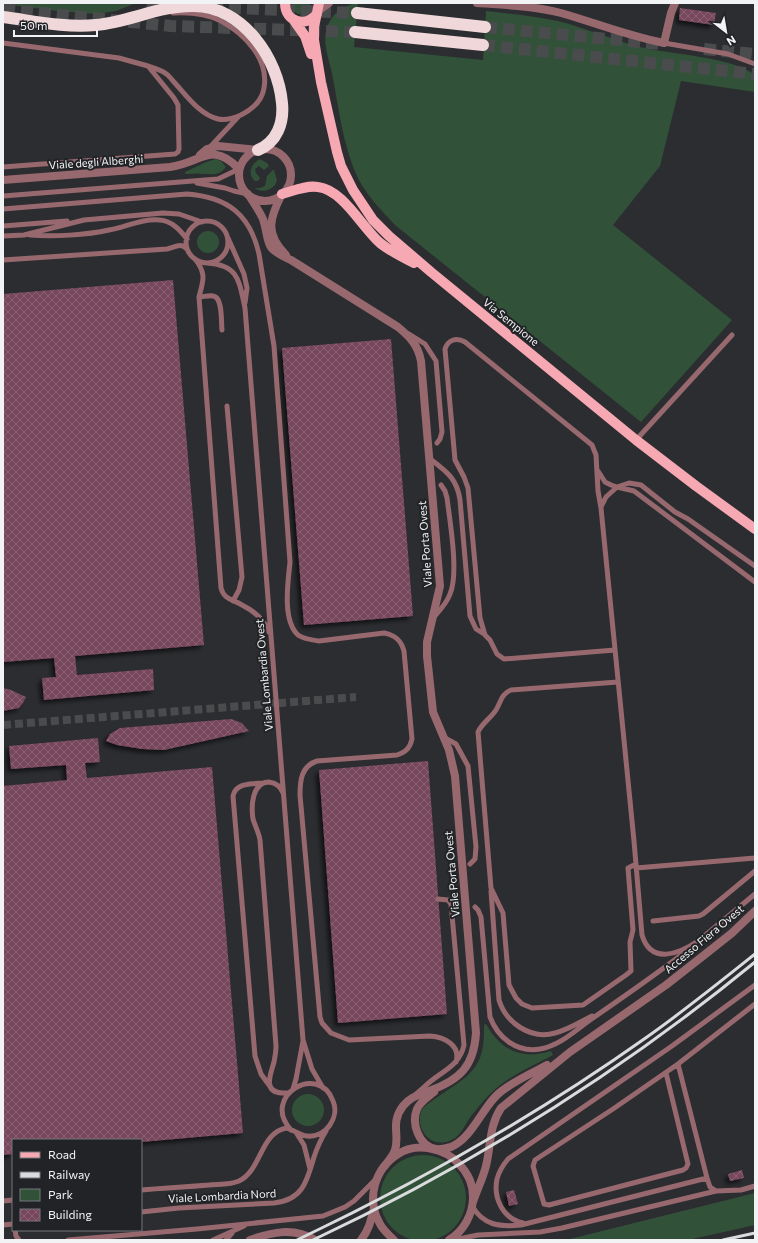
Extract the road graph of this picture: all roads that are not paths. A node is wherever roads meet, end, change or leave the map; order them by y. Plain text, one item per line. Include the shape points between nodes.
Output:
1 (277, 3) edge
2 (285, 3) edge
3 (329, 3) edge
4 (477, 3) edge
5 (675, 3) edge
6 (318, 9) edge
7 (357, 13) tunnel mouth
8 (144, 15) junction
9 (3, 17) edge
10 (291, 18) junction
11 (485, 27) tunnel mouth
12 (355, 32) tunnel mouth
13 (3, 43) edge
14 (664, 43) junction
15 (484, 45) tunnel mouth
16 (755, 64) edge
17 (148, 66) junction
18 (322, 82) junction
19 (244, 113) junction
20 (207, 149) junction
21 (258, 150) junction
22 (190, 162) junction
23 (3, 167) edge
24 (239, 170) junction
25 (3, 180) edge
26 (188, 182) junction
27 (248, 194) junction
28 (282, 194) junction
29 (3, 196) edge
30 (3, 209) edge
31 (84, 220) junction
32 (202, 222) junction
33 (3, 226) edge
34 (226, 234) junction
35 (24, 235) junction
36 (3, 236) edge
37 (187, 239) junction
38 (187, 249) junction
39 (195, 259) junction
40 (3, 260) edge
41 (291, 260) junction
42 (207, 263) junction
43 (431, 272) junction
44 (199, 297) junction
45 (245, 308) junction
46 (398, 327) junction
47 (222, 330) dead end
48 (732, 335) dead end
49 (227, 406) dead end
50 (636, 440) junction
51 (437, 443) dead end
52 (429, 458) junction
53 (598, 469) junction
54 (441, 485) dead end
55 (617, 487) junction
56 (601, 508) junction
57 (755, 529) edge
58 (755, 566) edge
59 (755, 582) edge
60 (233, 601) junction
61 (433, 618) junction
62 (485, 635) junction
63 (271, 639) junction
64 (615, 650) junction
65 (618, 682) junction
66 (445, 738) junction
67 (267, 782) junction
68 (284, 795) junction
69 (755, 858) edge
70 (470, 864) dead end
71 (636, 866) junction
72 (755, 871) edge
73 (491, 888) junction
74 (755, 894) edge
75 (438, 899) dead end
76 (475, 907) dead end
77 (755, 911) edge
78 (653, 921) dead end
79 (698, 941) junction
80 (755, 985) edge
81 (755, 1004) edge
82 (611, 1006) junction
83 (303, 1040) junction
84 (570, 1052) junction
85 (456, 1062) junction
86 (678, 1064) junction
87 (666, 1073) junction
88 (271, 1087) junction
89 (323, 1088) junction
90 (439, 1088) junction
91 (291, 1091) junction
92 (413, 1097) junction
93 (327, 1129) junction
94 (291, 1130) junction
95 (296, 1133) junction
96 (436, 1149) junction
97 (385, 1166) junction
98 (310, 1170) junction
99 (707, 1178) junction
100 (377, 1179) junction
101 (755, 1186) edge
102 (142, 1190) edge
103 (716, 1191) junction
104 (473, 1204) junction
105 (374, 1208) junction
106 (142, 1212) edge
107 (250, 1223) junction
108 (528, 1224) junction
109 (237, 1228) junction
110 (15, 1231) edge
111 (19, 1240) edge
112 (68, 1240) edge
113 (213, 1240) edge
114 (226, 1240) edge
115 (250, 1240) edge
116 (315, 1240) edge
117 (361, 1240) edge
118 (394, 1240) edge
119 (449, 1240) edge
120 (454, 1240) edge

1 - 10 main road, Via Sempione
2 - 10 main road via 286,11
3 - 6 street
4 - 14 street via 562,13
5 - 14 street
6 - 10 main road via 308,21 298,22
6 - 18 main road, Via Sempione via 313,33
7 - 11 highway
8 - 9 highway via 109,24 83,26
8 - 19 lane via 188,12 199,14 219,20 244,37 261,62 265,80 260,100
8 - 21 highway via 180,7 199,6 228,16 250,32 274,69 283,106 282,120 276,137
10 - 18 main road, Via Sempione via 304,36
12 - 15 highway
13 - 17 lane via 119,58
14 - 16 lane via 728,54
17 - 19 lane via 166,73 207,114 225,119
17 - 23 lane via 178,105 179,149 176,153
18 - 43 main road, Via Sempione via 337,152 352,190 364,209 385,233
19 - 20 lane
20 - 21 street via 218,146
20 - 22 street, Viale degli Alberghi
21 - 24 street via 246,157
21 - 28 street via 268,149 277,153 289,165 290,181
22 - 24 street, Viale degli Alberghi via 214,154 229,160
22 - 25 street, Viale degli Alberghi via 170,167
24 - 26 lane via 218,179
24 - 27 street via 240,183
26 - 27 lane
26 - 29 lane
27 - 28 street via 256,200 266,201
27 - 41 street, Viale Porta Ovest via 261,215 270,246 277,254
28 - 41 street, Viale Porta Ovest via 274,209 271,227 275,242
28 - 43 main road via 314,186 329,190 344,201 381,243
30 - 85 lane via 200,195 217,199 232,208 252,233 259,254 274,346 290,554 289,618 292,627 308,640 319,641 384,633 391,634 402,643 412,739 404,753 397,755 310,763 300,784 320,1017 331,1033 349,1040 430,1036 442,1038 455,1048 458,1055
31 - 32 lane via 170,213
31 - 33 lane
31 - 35 lane
32 - 34 lane via 216,224
32 - 37 lane via 192,228
34 - 42 lane via 226,252 219,259
34 - 45 lane, Viale Lombardia Ovest via 244,274 247,288
35 - 36 lane
35 - 37 lane via 45,236 104,231 142,221 161,220 172,224
37 - 38 lane
38 - 39 lane
38 - 40 lane via 179,245 167,249
39 - 42 lane
39 - 44 lane via 203,273
41 - 46 street, Viale Porta Ovest
42 - 45 lane, Viale Lombardia Ovest via 225,266 234,273
43 - 50 main road, Via Sempione
44 - 47 lane via 212,296 218,299
44 - 60 lane via 220,588 223,595
45 - 63 lane, Viale Lombardia Ovest
46 - 51 lane via 421,340 436,361 442,432
46 - 52 street, Viale Porta Ovest via 413,340 420,356
48 - 50 lane
49 - 60 lane via 242,577
50 - 57 main road, Via Sempione
52 - 61 street, Viale Porta Ovest via 440,586
52 - 62 lane via 452,477 458,488 470,616 476,629
53 - 55 lane via 605,482
53 - 56 lane
53 - 62 lane via 596,452 592,445 464,342 458,339 450,341 446,350 455,460 468,488 480,618
54 - 61 lane via 446,491 454,574 451,594
55 - 56 lane via 606,497
55 - 58 lane via 629,483 641,485 675,512
55 - 59 lane via 634,492
56 - 64 lane
60 - 63 lane via 242,604 258,616 266,626
61 - 66 street, Viale Porta Ovest via 427,642 427,656 433,712
62 - 64 lane via 497,654 508,660
63 - 68 lane, Viale Lombardia Ovest
64 - 65 lane
65 - 71 lane
65 - 73 lane via 511,690 503,694 497,709 478,732
66 - 70 lane via 456,744 468,766 476,847 475,859
66 - 90 street, Viale Porta Ovest via 455,776 476,1033 474,1052 466,1068
67 - 68 lane via 275,784
67 - 88 lane via 256,789 253,814 260,840 276,1046 269,1074
67 - 88 lane via 242,785 233,796 255,1056 261,1074
68 - 83 lane, Viale Lombardia Ovest
69 - 71 lane
71 - 73 lane via 628,868 633,930 630,942 631,971 583,1005 538,1009 519,1002 509,985 503,913
71 - 79 lane via 641,930 647,947 664,955 679,952
72 - 78 lane via 699,916
73 - 82 lane via 499,1000 511,1020 520,1028 532,1033 548,1035 566,1029
74 - 79 lane
75 - 85 lane via 448,900 452,907 464,1045
76 - 82 lane via 481,917 490,1017 495,1029 508,1041 517,1047 532,1050 548,1047
77 - 84 street, Accesso Fiera Ovest via 732,933 666,985
79 - 82 lane
80 - 108 lane via 672,1046 508,1159 497,1179 498,1199 504,1212 512,1219
81 - 86 lane
83 - 89 lane, Viale Lombardia Ovest via 312,1069
83 - 91 lane, Viale Lombardia Ovest via 296,1079
84 - 96 street via 507,1087 490,1103 460,1142 451,1147
84 - 104 street via 508,1101 495,1116 486,1168
85 - 92 lane
86 - 87 lane
86 - 99 lane
87 - 87 lane via 535,1160 533,1166 544,1204 549,1206 686,1168 688,1164
88 - 91 lane via 282,1093
89 - 91 lane via 304,1084
89 - 93 lane via 332,1096 335,1107 334,1118
90 - 92 street, Viale Porta Ovest
90 - 96 street, Viale Porta Ovest via 421,1103 414,1120 421,1138
91 - 94 lane via 285,1098 282,1109 284,1120
92 - 97 street, Viale Porta Ovest via 400,1111 395,1127 395,1150
93 - 95 lane via 312,1136
93 - 98 lane, Viale Lombardia Nord via 320,1140
94 - 95 lane
94 - 102 lane via 283,1129 274,1134 252,1170 238,1182
95 - 98 lane via 304,1145
96 - 97 street via 412,1149 398,1154
96 - 104 street, Viale Porta Ovest via 455,1159 464,1169 471,1181
97 - 100 street, Viale Porta Ovest
98 - 106 lane, Viale Lombardia Nord via 298,1194 281,1203
99 - 103 lane via 710,1187
99 - 108 lane
100 - 105 street, Viale Porta Ovest via 372,1195
100 - 107 lane via 354,1201 335,1212 323,1216
101 - 103 lane via 741,1190
103 - 120 lane via 562,1228 540,1232 478,1235
104 - 108 lane via 480,1217 489,1223 509,1226
104 - 119 street via 463,1229
105 - 117 street via 368,1230
105 - 118 street via 380,1225
107 - 109 lane
107 - 112 lane via 197,1230
109 - 113 lane
109 - 114 lane
110 - 111 lane
115 - 116 street via 270,1234 293,1232

